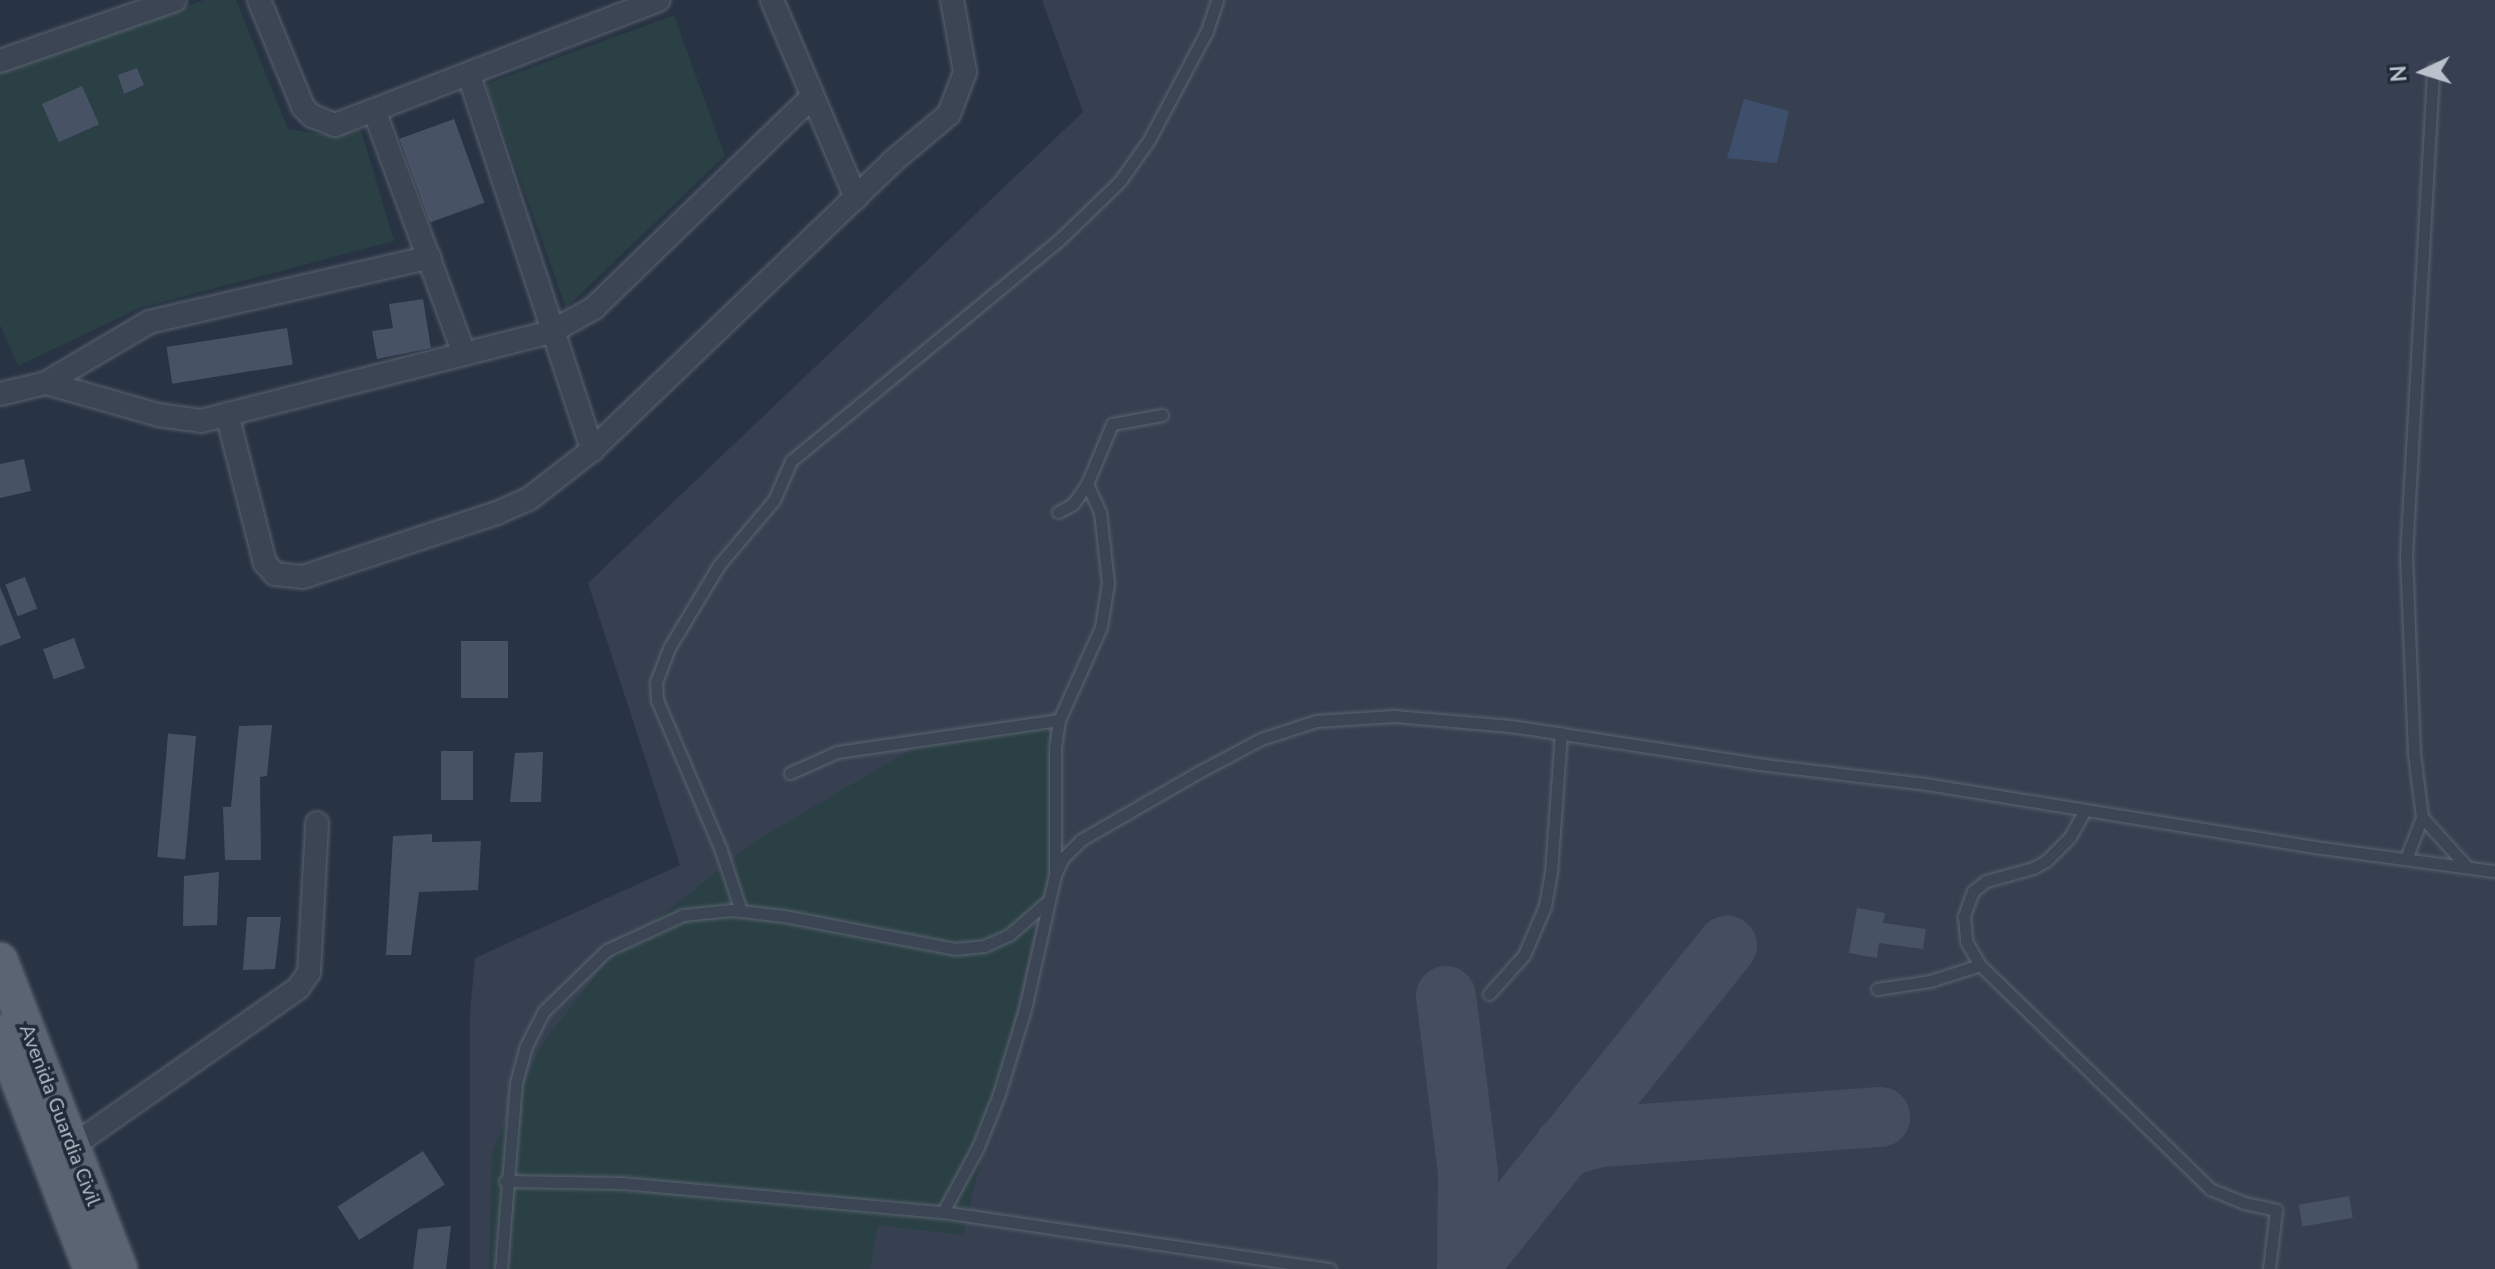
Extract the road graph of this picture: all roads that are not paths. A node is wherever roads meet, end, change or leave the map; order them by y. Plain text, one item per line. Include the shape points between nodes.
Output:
1 (175, 0) edge
2 (259, 0) edge
3 (659, 0) edge
4 (772, 0) edge
5 (952, 0) edge
6 (1217, 0) edge
7 (0, 61) edge
8 (2433, 69) dead end
9 (469, 75) junction
10 (812, 97) junction
11 (375, 113) junction
12 (856, 198) junction
13 (430, 257) junction
14 (553, 331) junction
15 (464, 354) junction
16 (46, 383) junction
17 (0, 394) edge
18 (227, 414) junction
19 (1162, 415) dead end
20 (592, 450) junction
21 (1087, 484) junction
22 (1058, 512) dead end
23 (1059, 720) junction
24 (1561, 733) junction
25 (790, 773) dead end
26 (2085, 810) junction
27 (2422, 817) junction
28 (317, 823) dead end
29 (2406, 859) junction
30 (2467, 867) junction
31 (2495, 871) edge
32 (1055, 875) junction
33 (1049, 900) junction
34 (741, 911) junction
35 (0, 960) edge
36 (1980, 965) junction
37 (1877, 989) dead end
38 (1489, 994) dead end
39 (0, 1033) edge
40 (61, 1154) junction
41 (505, 1181) junction
42 (943, 1212) junction
43 (91, 1269) edge
44 (120, 1269) edge
45 (501, 1269) edge
46 (1330, 1269) edge
47 (2269, 1269) edge

1 - 7 street
2 - 11 street via 303,107 312,116 335,125
3 - 9 street
4 - 10 street
5 - 12 street via 965,72 959,96 949,114
6 - 34 lane via 1207,31 1149,140 1120,181 1059,240 791,461 774,500 719,565 669,648 656,682 657,700
8 - 27 lane via 2406,556 2414,754
9 - 11 street
9 - 14 street
10 - 12 street
10 - 14 street via 594,308
11 - 13 street
12 - 20 street
13 - 15 street
13 - 16 street via 149,322
14 - 15 street
14 - 20 street
15 - 18 street
16 - 17 street
16 - 18 street via 158,415 201,421
18 - 20 street via 265,563 275,574 303,577 529,499
19 - 21 lane via 1112,424
21 - 22 lane via 1073,504
21 - 23 lane via 1100,512 1108,583 1101,627
23 - 25 lane via 837,752
23 - 32 lane
24 - 26 lane
24 - 32 lane via 1394,716 1288,728 1081,840
24 - 38 lane via 1545,906 1524,955
26 - 29 lane
26 - 36 lane via 2070,837 2046,861 1986,881 1973,891 1964,916 1966,941
27 - 29 lane
27 - 30 lane
28 - 40 street via 309,972 298,988
29 - 30 lane
30 - 31 lane
32 - 33 lane
33 - 34 lane via 1009,935 984,946 955,949
33 - 42 lane via 999,1094
34 - 41 lane via 683,915 607,950 544,1011 526,1046 516,1083
35 - 40 main road, Avenida Guardia Civil
36 - 37 lane via 1930,981
36 - 47 lane via 2210,1189 2276,1210
39 - 40 main road, Avenida Guardia Civil
40 - 43 main road, Avenida Guardia Civil
40 - 44 main road, Avenida Guardia Civil
41 - 42 lane via 622,1183
41 - 45 lane
42 - 46 lane

